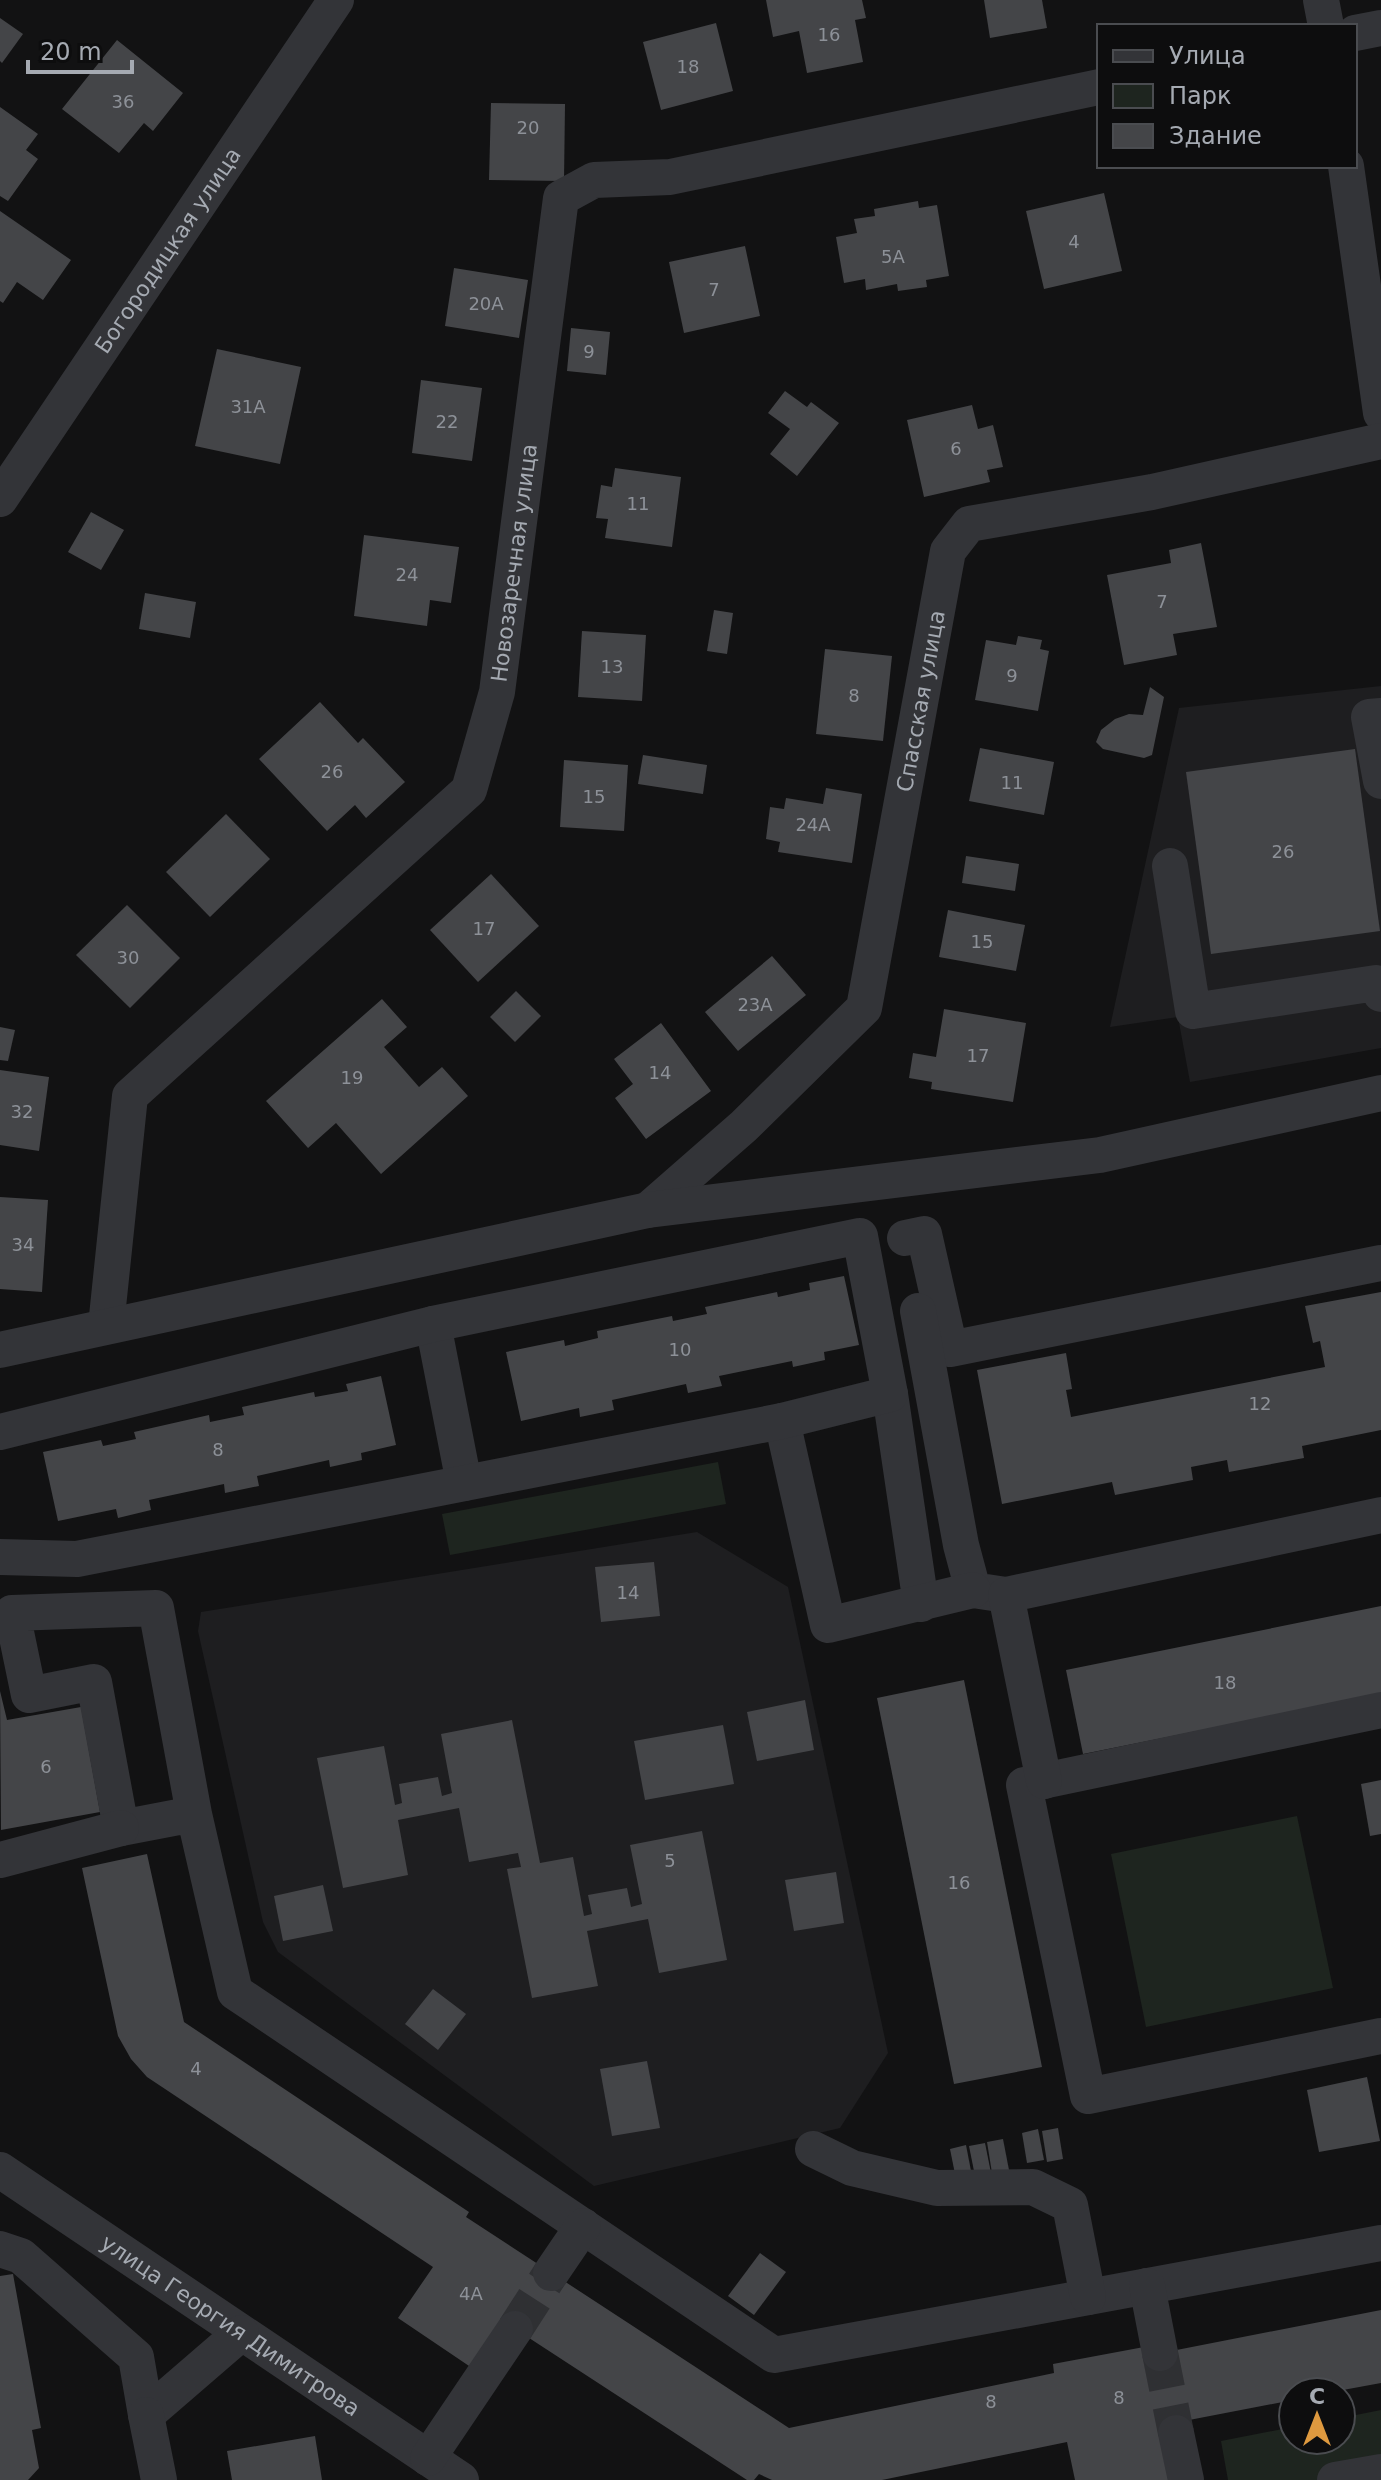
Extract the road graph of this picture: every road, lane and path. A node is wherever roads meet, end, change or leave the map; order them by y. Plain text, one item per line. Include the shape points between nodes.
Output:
1 (336, 0) edge
2 (1321, 0) edge
3 (1326, 24) edge
4 (1381, 28) edge
5 (1357, 33) edge
6 (1097, 87) edge
7 (1346, 168) edge
8 (1381, 413) edge
9 (1381, 441) edge
10 (0, 499) edge
11 (1381, 716) edge
12 (1381, 781) edge
13 (1170, 866) dead end
14 (1379, 985) edge
15 (1381, 1093) edge
16 (893, 1180) junction
17 (648, 1210) junction
18 (905, 1238) junction
19 (1381, 1263) edge
20 (433, 1324) junction
21 (106, 1326) junction
22 (0, 1350) edge
23 (890, 1394) junction
24 (782, 1421) junction
25 (0, 1432) edge
26 (464, 1483) junction
27 (1381, 1515) edge
28 (0, 1557) edge
29 (989, 1592) junction
30 (921, 1604) junction
31 (1381, 1710) edge
32 (1044, 1781) junction
33 (194, 1814) junction
34 (121, 1828) junction
35 (0, 1860) edge
36 (1381, 2036) edge
37 (813, 2149) dead end
38 (0, 2170) edge
39 (583, 2226) junction
40 (1381, 2243) edge
41 (0, 2249) edge
42 (551, 2273) tunnel mouth
43 (1147, 2286) junction
44 (1088, 2297) junction
45 (515, 2329) tunnel mouth
46 (241, 2333) junction
47 (1160, 2353) tunnel mouth
48 (146, 2415) junction
49 (1176, 2433) tunnel mouth
50 (443, 2472) edge
51 (1381, 2472) edge
52 (159, 2480) edge
53 (1186, 2480) edge
54 (1335, 2480) edge

1 - 10 street, Богородицкая улица
2 - 3 street
4 - 5 street
6 - 21 street, Новозаречная улица via 670,177 594,180 561,198 497,692 469,790 130,1096
7 - 8 street
9 - 17 street, Спасская улица via 1152,492 969,524 948,551 864,1008 744,1126
11 - 12 street via 1369,717
13 - 14 street via 1193,1011
15 - 16 street via 1100,1155
16 - 17 street
16 - 18 street
17 - 21 street
18 - 19 street via 924,1234 950,1349
18 - 29 street via 961,1545
20 - 23 street via 860,1236
20 - 25 street
20 - 26 street
21 - 22 street
23 - 24 street
23 - 30 street
24 - 26 street
24 - 30 street via 828,1625
26 - 28 street via 77,1559
27 - 29 street
29 - 30 street
29 - 32 street
31 - 32 street
32 - 36 street via 1024,1785 1088,2096
33 - 34 street
33 - 34 street via 156,1608 12,1613 29,1695 94,1682
33 - 39 street via 235,1992
34 - 35 street
37 - 44 street via 852,2168 937,2188 1033,2187 1070,2205
38 - 46 street, улица Георгия Димитрова
39 - 42 street
39 - 44 street via 774,2355
40 - 43 street
41 - 48 street via 21,2256 136,2357
43 - 44 street
43 - 47 street
45 - 50 street
46 - 48 street
46 - 50 street, улица Георгия Димитрова
48 - 52 street
49 - 53 street
51 - 54 street

